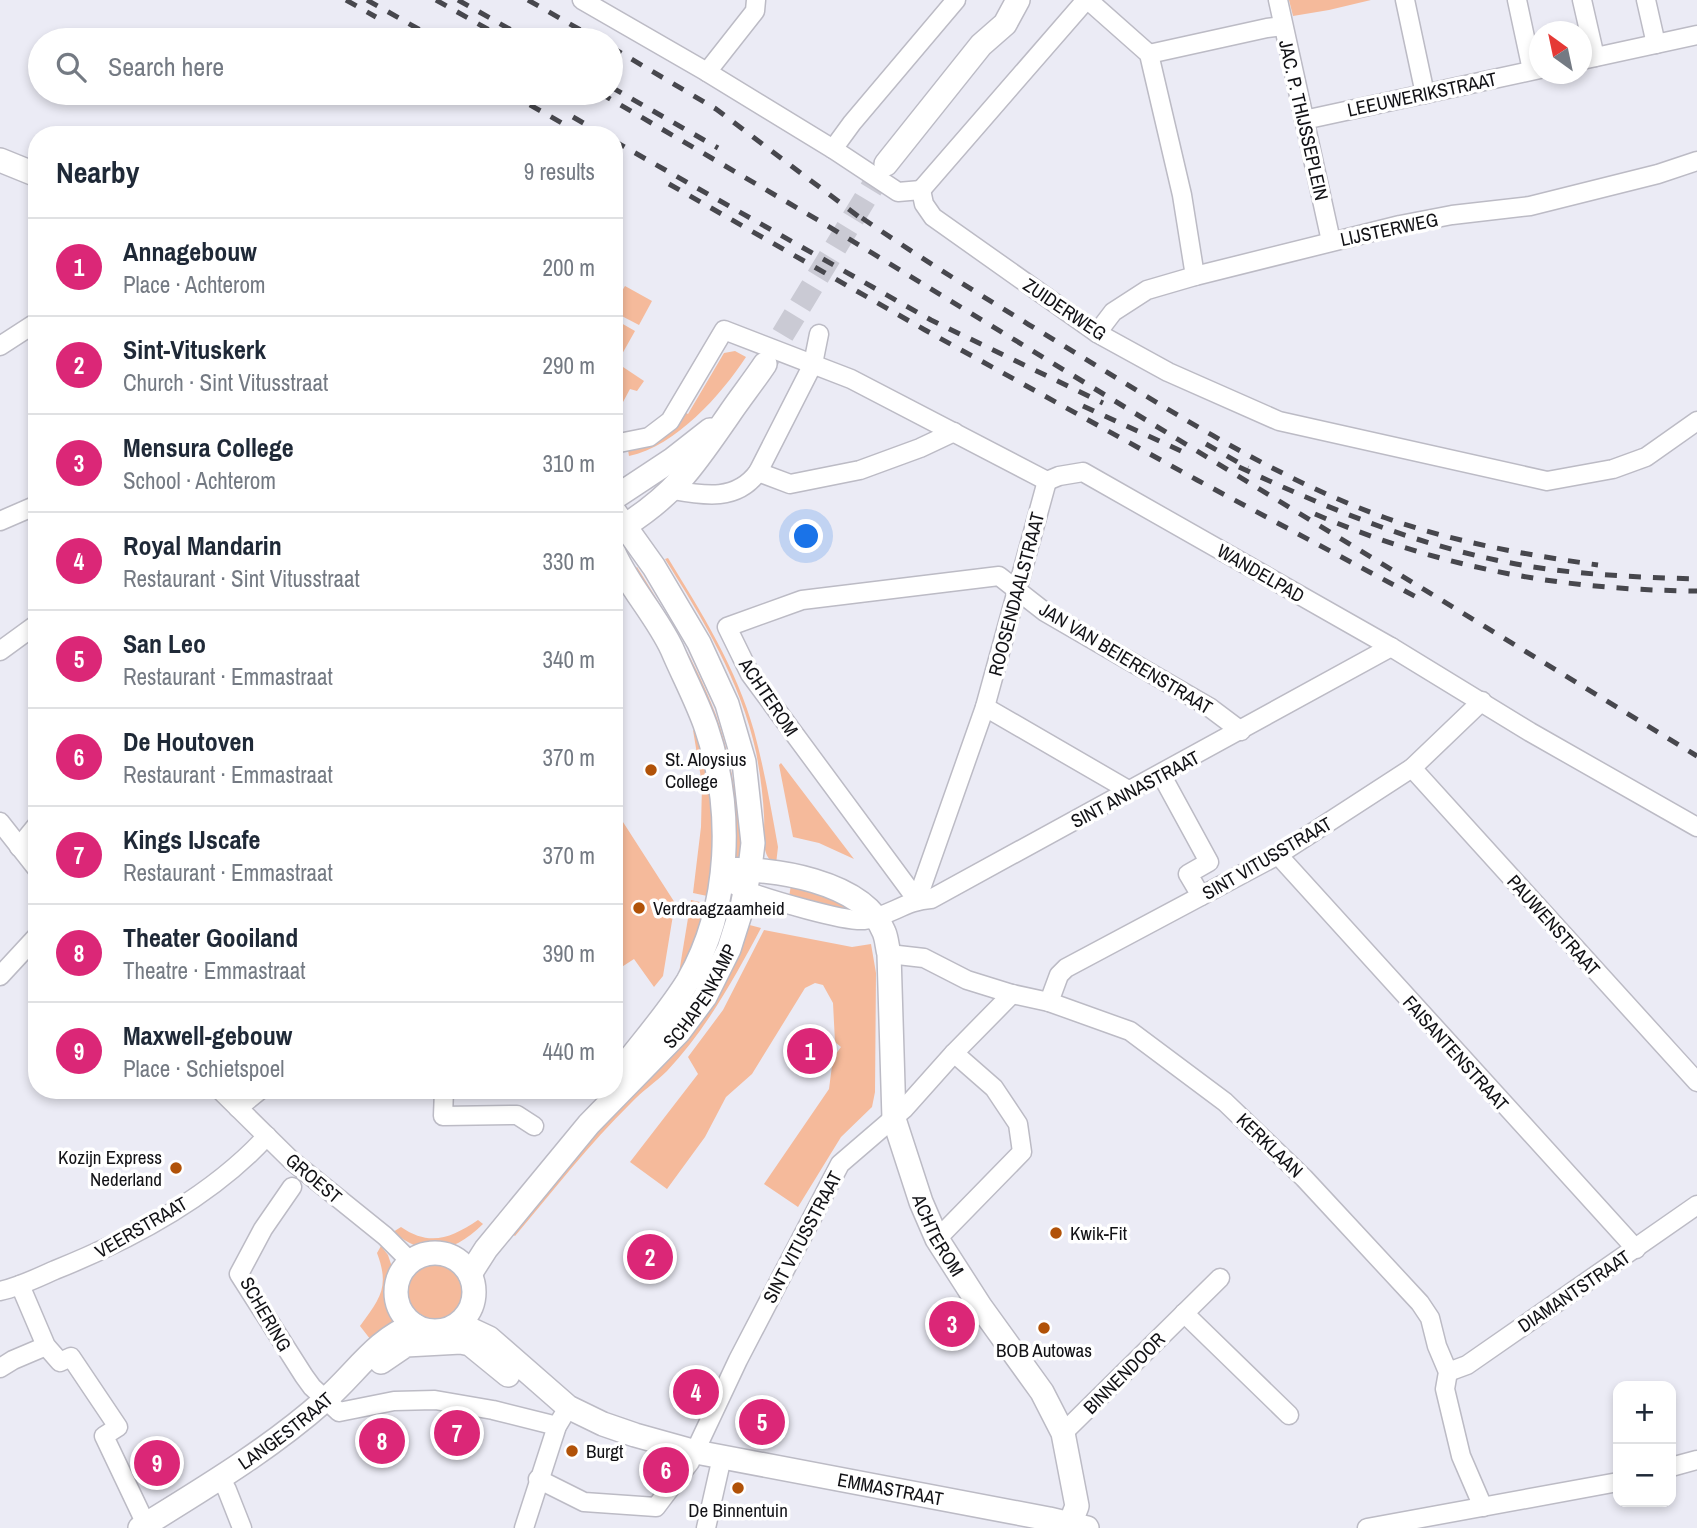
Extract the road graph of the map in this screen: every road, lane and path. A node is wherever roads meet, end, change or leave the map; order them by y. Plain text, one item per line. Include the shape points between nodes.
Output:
1 (582, 0) edge
2 (756, 0) edge
3 (956, 0) edge
4 (1001, 0) edge
5 (1018, 0) edge
6 (1087, 0) edge
7 (1278, 0) edge
8 (1405, 0) edge
9 (1517, 0) edge
10 (1582, 0) edge
11 (1646, 0) edge
12 (609, 7) edge
13 (1584, 21) edge
14 (1283, 26) junction
15 (1697, 35) edge
16 (1529, 44) edge
17 (1656, 44) junction
18 (981, 45) junction
19 (1149, 54) junction
20 (1592, 57) edge
21 (1529, 71) edge
22 (707, 72) junction
23 (1425, 94) junction
24 (1304, 120) junction
25 (833, 149) junction
26 (0, 160) edge
27 (1697, 161) edge
28 (886, 164) tunnel mouth
29 (28, 171) edge
30 (921, 190) junction
31 (1331, 241) junction
32 (1195, 276) junction
33 (28, 328) edge
34 (1097, 333) junction
35 (819, 334) dead end
36 (0, 346) edge
37 (765, 364) tunnel mouth
38 (813, 364) junction
39 (729, 415) junction
40 (1697, 421) edge
41 (954, 432) junction
42 (623, 442) edge
43 (758, 472) junction
44 (1047, 481) junction
45 (673, 490) junction
46 (623, 492) edge
47 (28, 509) edge
48 (623, 520) edge
49 (0, 521) edge
50 (623, 529) edge
51 (623, 568) edge
52 (1018, 590) junction
53 (727, 627) joint
54 (28, 631) edge
55 (1391, 647) junction
56 (0, 651) edge
57 (1482, 701) junction
58 (985, 707) junction
59 (1241, 732) junction
60 (1412, 768) junction
61 (1161, 774) junction
62 (1130, 791) junction
63 (0, 822) edge
64 (1697, 827) edge
65 (28, 836) edge
66 (19, 847) junction
67 (1278, 855) junction
68 (28, 858) edge
69 (750, 868) junction
70 (723, 874) junction
71 (746, 891) junction
72 (1201, 897) junction
73 (917, 900) junction
74 (874, 918) junction
75 (28, 946) edge
76 (889, 954) junction
77 (0, 976) edge
78 (1012, 994) junction
79 (1049, 1002) junction
80 (954, 1053) junction
81 (623, 1067) edge
82 (1697, 1082) edge
83 (623, 1089) edge
84 (229, 1099) edge
85 (249, 1099) edge
86 (444, 1099) edge
87 (598, 1099) edge
88 (613, 1099) edge
89 (238, 1108) junction
90 (894, 1118) junction
91 (534, 1126) dead end
92 (267, 1136) junction
93 (292, 1187) dead end
94 (1697, 1205) edge
95 (937, 1238) junction
96 (1636, 1249) junction
97 (452, 1257) junction
98 (411, 1262) junction
99 (470, 1274) junction
100 (1220, 1278) dead end
101 (20, 1284) junction
102 (0, 1292) edge
103 (1184, 1313) junction
104 (459, 1324) junction
105 (414, 1325) junction
106 (46, 1346) junction
107 (0, 1368) edge
108 (1448, 1372) junction
109 (326, 1400) junction
110 (1289, 1415) dead end
111 (562, 1417) junction
112 (1063, 1433) junction
113 (696, 1452) junction
114 (722, 1457) junction
115 (1697, 1460) edge
116 (1676, 1466) edge
117 (220, 1477) junction
118 (1613, 1483) edge
119 (536, 1488) junction
120 (1483, 1507) junction
121 (1012, 1520) edge
122 (145, 1524) edge
123 (1078, 1526) edge
124 (242, 1528) edge
125 (524, 1528) edge
126 (706, 1528) edge
127 (1367, 1528) edge

1 - 12 street
2 - 22 street via 755,11
3 - 25 street
4 - 18 main road
5 - 18 main road via 1005,24
6 - 19 street
6 - 30 street
7 - 14 street, JAC. P. THIJSSEPLEIN
8 - 23 street
9 - 16 street
10 - 13 street
11 - 17 street
12 - 22 street
14 - 19 street
14 - 24 street, JAC. P. THIJSSEPLEIN
15 - 17 street
17 - 20 street
18 - 28 main road
19 - 32 street via 1182,195
21 - 23 street, LEEUWERIKSTRAAT
22 - 25 street
23 - 24 street, LEEUWERIKSTRAAT
24 - 31 street, JAC. P. THIJSSEPLEIN
25 - 30 street via 898,192
26 - 29 main road
27 - 31 street, LIJSTERWEG via 1530,206 1452,215
30 - 34 street, ZUIDERWEG via 933,217
31 - 32 street, LIJSTERWEG
32 - 34 street, LIJSTERWEG via 1147,290 1113,312
33 - 36 street
34 - 40 street, ZUIDERWEG via 1167,372 1279,421 1547,481 1613,469 1646,457
35 - 38 street
37 - 39 main road
38 - 41 street
38 - 42 street via 724,330 670,421 649,437
38 - 43 street
39 - 45 main road
39 - 46 main road
41 - 43 street via 860,470 790,484
41 - 44 street
43 - 45 street via 738,491 714,495
44 - 52 street, ROOSENDAALSTRAAT
44 - 55 street, WANDELPAD via 1083,472
45 - 48 main road via 655,506
47 - 49 street
50 - 69 main road, SCHAPENKAMP via 699,643 727,704 744,762 753,843
51 - 70 main road, SCHAPENKAMP via 670,646 706,728 722,797
52 - 53 street, JAN VAN BEIERENSTRAAT via 999,576 802,600
52 - 58 street, ROOSENDAALSTRAAT
52 - 59 street, JAN VAN BEIERENSTRAAT via 1045,612 1209,707
53 - 73 street, ACHTEROM via 750,674
54 - 56 street
55 - 57 street, WANDELPAD
55 - 59 street, SINT ANNASTRAAT
57 - 60 street, SINT VITUSSTRAAT
57 - 64 street, WANDELPAD
58 - 62 street
58 - 73 street, ROOSENDAALSTRAAT
59 - 61 street, SINT ANNASTRAAT
60 - 67 street, SINT VITUSSTRAAT
60 - 82 street, PAUWENSTRAAT
61 - 62 street, SINT ANNASTRAAT
61 - 72 street via 1209,862 1188,874
62 - 73 street, SINT ANNASTRAAT via 931,899
63 - 66 street
65 - 66 street
66 - 68 street
67 - 72 street, SINT VITUSSTRAAT
67 - 96 street, FAISANTENSTRAAT
69 - 70 main road, ACHTEROM
69 - 71 main road, SCHAPENKAMP
69 - 74 main road, ACHTEROM via 832,886 861,903
70 - 71 street
70 - 81 main road, SCHAPENKAMP via 705,946 687,982
71 - 74 street via 850,919
71 - 83 main road, SCHAPENKAMP via 729,949 700,1004
72 - 79 street, SINT VITUSSTRAAT via 1066,968
73 - 74 street, SINT ANNASTRAAT
74 - 76 main road, ACHTEROM via 884,931
75 - 77 street
76 - 78 street, KERKLAAN via 924,958
76 - 90 main road, ACHTEROM
78 - 79 street, KERKLAAN
78 - 80 street, SINT VITUSSTRAAT
79 - 108 street, KERKLAAN via 1130,1031 1225,1102 1304,1178 1420,1303 1430,1318
80 - 90 street, SINT VITUSSTRAAT
80 - 95 street via 994,1088 1018,1124 1021,1152
84 - 89 street, GROEST
85 - 89 street
86 - 91 street via 443,1116 523,1110
87 - 97 main road via 515,1199
88 - 99 main road, SCHAPENKAMP
89 - 92 street, GROEST
90 - 95 main road, ACHTEROM
90 - 113 street, SINT VITUSSTRAAT via 840,1164 738,1360
92 - 98 street, GROEST
92 - 101 street, VEERSTRAAT via 229,1172 145,1227 100,1252
93 - 109 street, SCHERING via 239,1274 304,1376
94 - 96 street, DIAMANTSTRAAT
95 - 112 main road, ACHTEROM via 1042,1392
96 - 108 street, DIAMANTSTRAAT via 1468,1365
97 - 98 main road via 429,1254
97 - 99 main road
98 - 105 main road via 399,1278 397,1294 404,1315
99 - 104 main road via 474,1299
100 - 103 street, BINNENDOOR
101 - 102 street, VEERSTRAAT
101 - 106 street
103 - 110 street
103 - 112 street, BINNENDOOR
104 - 105 main road via 438,1331
104 - 111 main road, EMMASTRAAT via 489,1338
105 - 109 main road, LANGESTRAAT via 376,1348
106 - 107 street
106 - 122 street via 60,1362 71,1357 118,1427 104,1436
108 - 120 street, KERKLAAN via 1445,1389 1461,1456
109 - 111 street, EMMASTRAAT via 339,1412 394,1401 435,1400
109 - 111 main road via 406,1345 461,1342 470,1344
109 - 117 main road, LANGESTRAAT
111 - 113 main road, EMMASTRAAT via 603,1424
111 - 119 street
112 - 123 main road, ACHTEROM
113 - 114 main road, EMMASTRAAT
113 - 119 street via 656,1507 584,1502
114 - 121 main road, EMMASTRAAT
114 - 126 street
115 - 116 street
117 - 122 main road, LANGESTRAAT
117 - 124 street
118 - 120 street
119 - 125 street
120 - 127 street
121 - 123 main road, EMMASTRAAT

